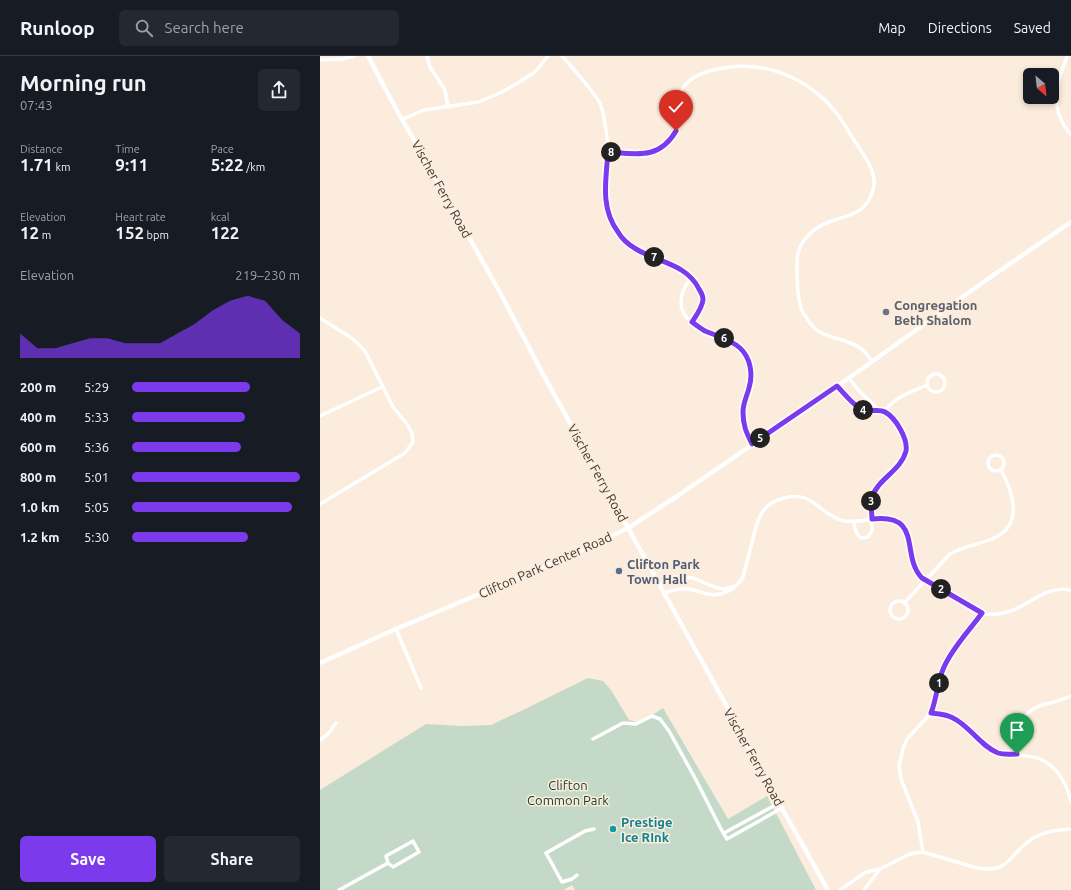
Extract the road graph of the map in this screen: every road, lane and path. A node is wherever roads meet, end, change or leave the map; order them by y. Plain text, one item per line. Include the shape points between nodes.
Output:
1 (354, 56) edge
2 (368, 56) edge
3 (427, 56) edge
4 (548, 56) edge
5 (562, 56) edge
6 (1067, 56) edge
7 (320, 60) edge
8 (448, 107) junction
9 (402, 119) junction
10 (1071, 135) edge
11 (608, 152) junction
12 (1071, 222) edge
13 (692, 278) junction
14 (320, 318) edge
15 (692, 322) junction
16 (872, 361) junction
17 (849, 378) junction
18 (927, 385) junction
19 (837, 386) junction
20 (382, 387) junction
21 (878, 410) junction
22 (886, 412) junction
23 (320, 416) edge
24 (752, 444) junction
25 (1001, 470) junction
26 (320, 504) edge
27 (872, 519) junction
28 (854, 522) junction
29 (628, 528) junction
30 (925, 580) junction
31 (660, 585) junction
32 (736, 586) junction
33 (1071, 590) edge
34 (664, 593) junction
35 (904, 603) junction
36 (982, 613) junction
37 (396, 629) junction
38 (320, 663) edge
39 (421, 688) dead end
40 (1071, 696) edge
41 (931, 713) junction
42 (336, 723) dead end
43 (593, 739) dead end
44 (320, 740) edge
45 (1017, 754) junction
46 (1071, 802) edge
47 (779, 803) junction
48 (782, 808) junction
49 (1071, 828) edge
50 (594, 829) dead end
51 (724, 833) junction
52 (923, 852) junction
53 (388, 863) junction
54 (880, 869) junction
55 (577, 876) dead end
56 (339, 890) edge
57 (828, 890) edge
58 (840, 890) edge
59 (864, 890) edge

1 - 7 street
2 - 9 street, Vischer Ferry Road
3 - 8 street via 430,67 445,90
4 - 8 street via 535,72 500,93 478,102
5 - 11 street via 594,93 600,104
6 - 10 street via 1056,98 1062,122
8 - 9 street via 424,110
9 - 29 street, Vischer Ferry Road
11 - 13 street via 606,207 617,231 636,249 681,269
11 - 16 street via 647,153 664,146 673,136 678,124 680,94 684,86 700,73 747,66 787,75 811,88 838,115 864,156 871,169 874,190 860,211 828,222 806,238 798,253 797,262 800,306 808,321 818,331 854,344
12 - 16 street, Clifton Park Center Road
13 - 15 street via 702,293 703,300
13 - 15 street via 681,297 683,312
14 - 20 street via 353,339 365,351
15 - 24 street via 730,341 740,348 748,360 751,379 743,418
16 - 17 street, Clifton Park Center Road
17 - 19 street, Clifton Park Center Road
17 - 21 street
18 - 18 street via 930,390 936,392 944,387 945,381 939,374 933,374 928,377
18 - 22 street via 891,403
19 - 21 street via 860,408
19 - 24 street, Clifton Park Center Road
20 - 23 street
20 - 26 street via 393,407 407,424 413,442 405,453
21 - 22 street
22 - 27 street via 896,422 905,438 906,449 896,468 872,496
24 - 29 street, Clifton Park Center Road
25 - 25 street via 1003,458 999,455 991,456 988,466 995,471
25 - 30 street via 1012,496 1011,524 998,536 950,554
27 - 28 street
27 - 28 street via 872,531 864,538 856,533
27 - 30 street via 889,519 900,524 909,539 915,568
28 - 32 street via 840,519 803,498 787,497 774,501 759,517 743,577
29 - 31 street, Vischer Ferry Road
29 - 37 street, Clifton Park Center Road
30 - 35 street
30 - 36 street
31 - 32 street via 673,577 678,577 693,578 717,588
31 - 34 street, Vischer Ferry Road
32 - 34 street via 720,595 683,589
33 - 36 street via 1047,591 1008,613
34 - 47 street, Vischer Ferry Road
35 - 35 street via 899,601 892,604 890,612 893,617 899,619 907,614 908,608
36 - 41 street via 944,667
37 - 38 street, Clifton Park Center Road
37 - 39 street
40 - 45 street via 1036,707 1029,712 1020,724 1016,741
41 - 45 street via 954,718 998,753
41 - 52 street via 907,739 900,766 901,779 918,822
42 - 44 street
43 - 51 street via 623,723 636,724 652,716 660,720 669,731
45 - 46 street via 1048,763 1064,781
47 - 48 street, Vischer Ferry Road
47 - 51 street
48 - 51 street via 727,838
48 - 57 street, Vischer Ferry Road
49 - 52 street via 1051,830 1035,837 995,869 977,868
50 - 55 street via 585,831 546,852 562,882
52 - 54 street via 908,855
53 - 53 street via 386,856 413,841 419,852 393,867
53 - 56 street
54 - 58 street via 866,872
54 - 59 street

